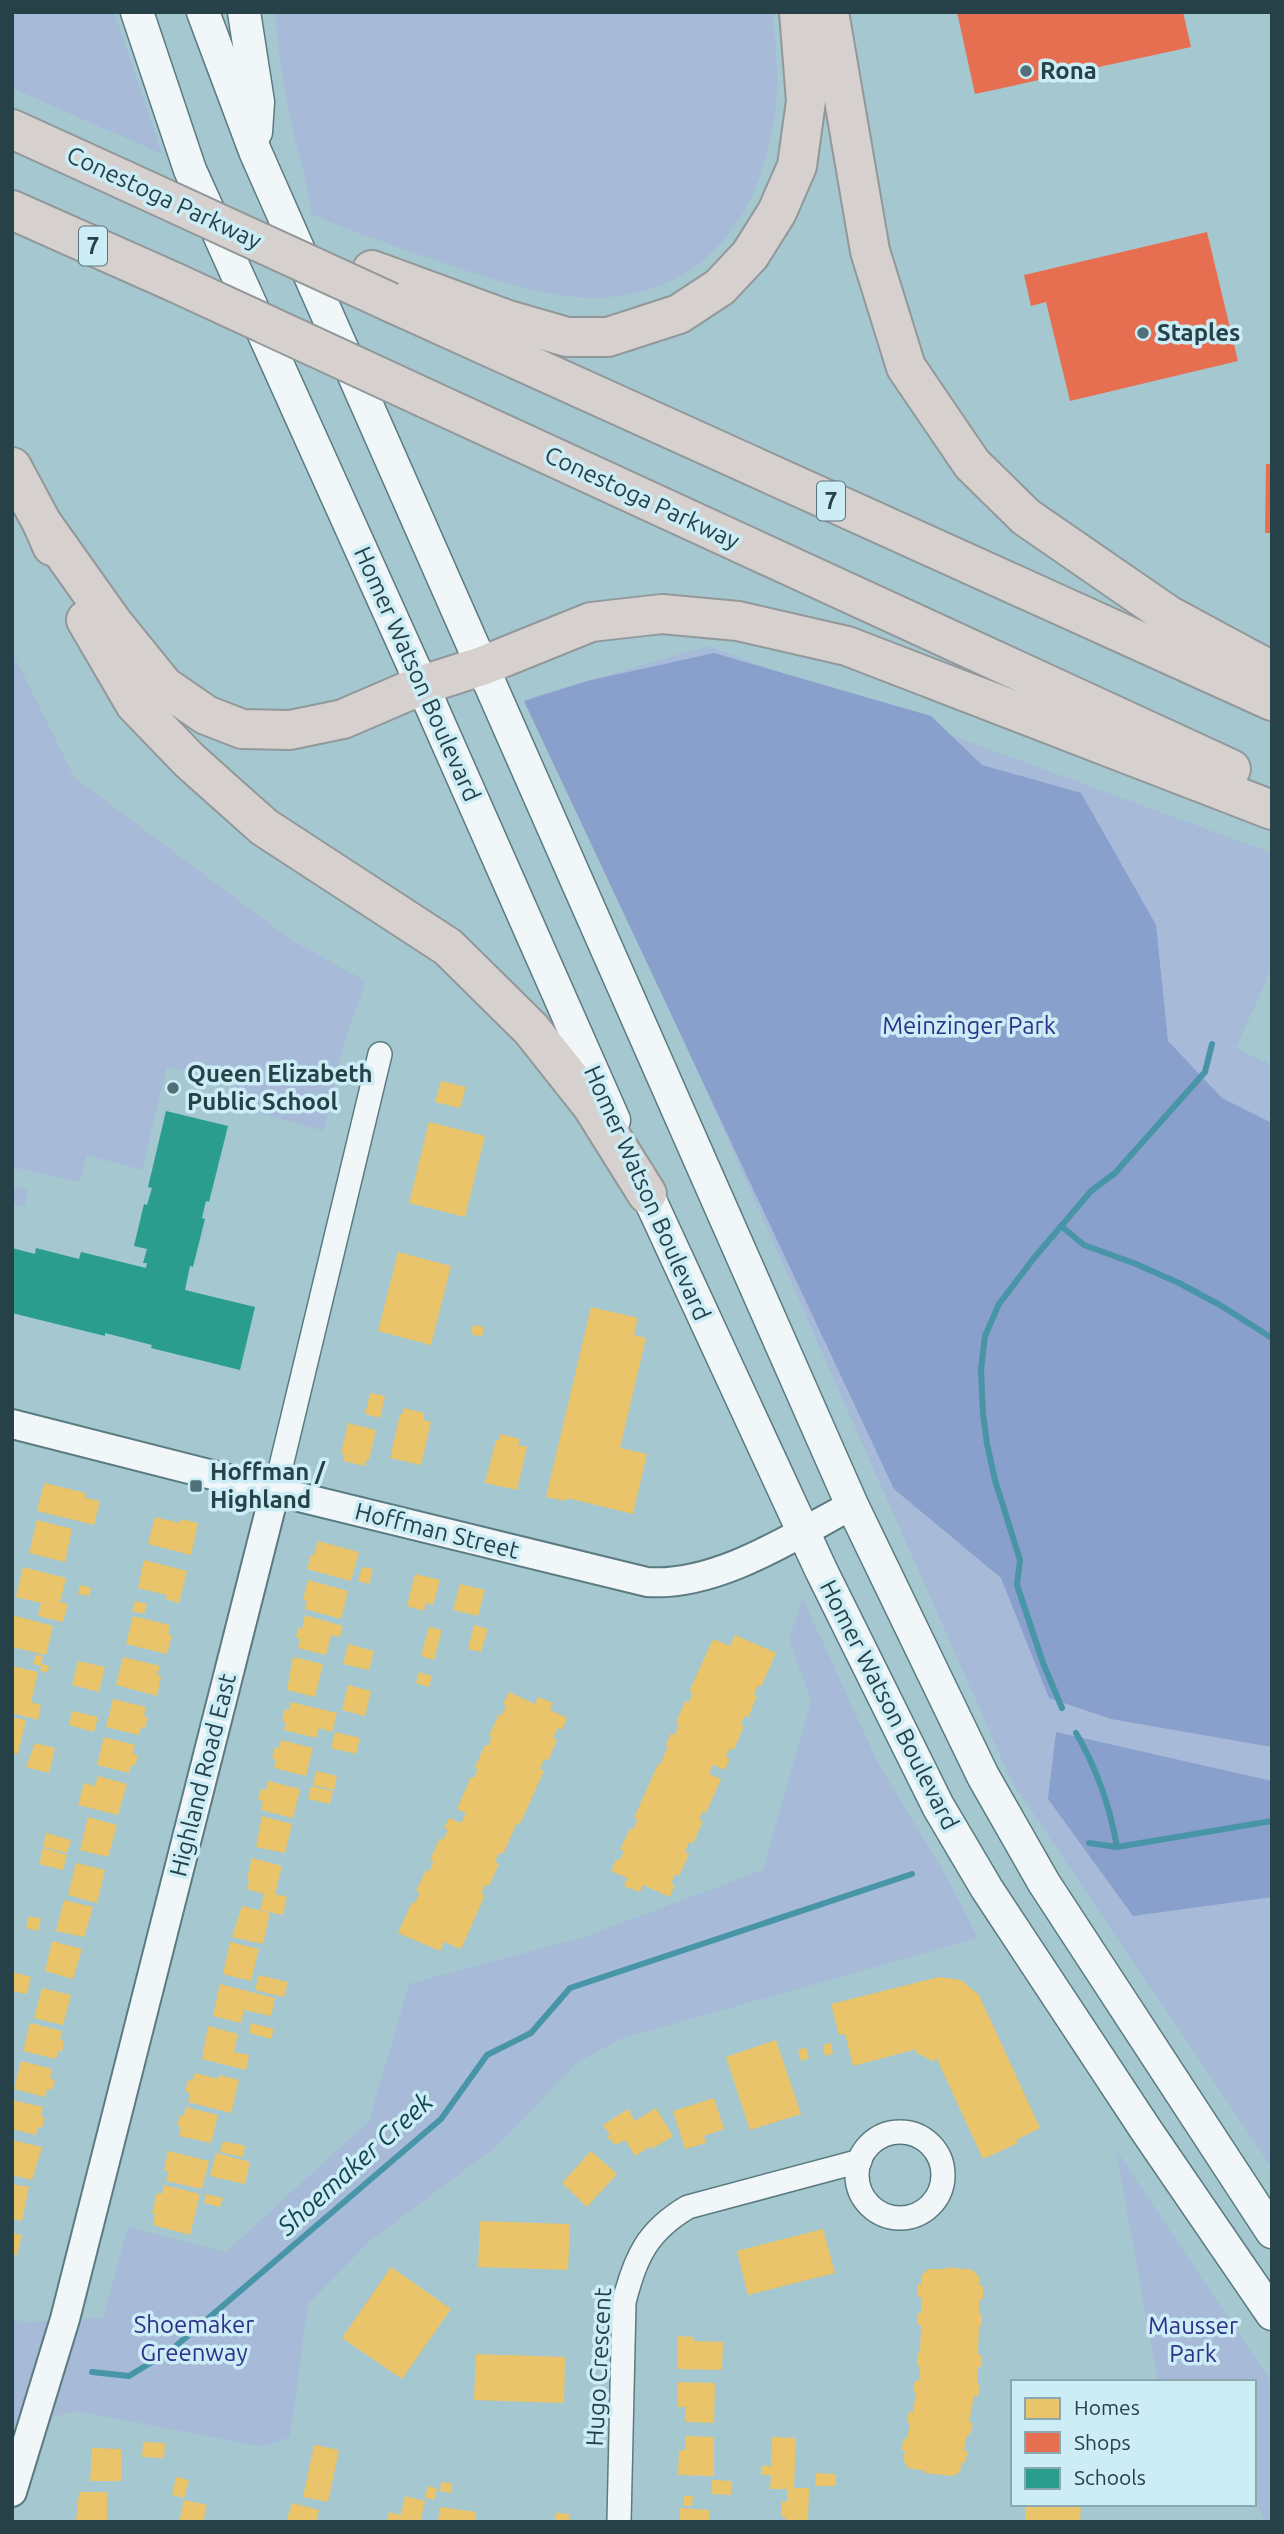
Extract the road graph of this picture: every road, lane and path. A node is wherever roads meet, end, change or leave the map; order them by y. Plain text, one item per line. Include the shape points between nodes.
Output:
1 (138, 12) edge
2 (202, 12) edge
3 (244, 12) edge
4 (800, 12) edge
5 (829, 12) edge
6 (12, 129) edge
7 (255, 151) junction
8 (12, 210) edge
9 (381, 286) junction
10 (12, 467) edge
11 (43, 523) junction
12 (1272, 671) edge
13 (488, 681) junction
14 (422, 685) junction
15 (1272, 701) edge
16 (1272, 788) edge
17 (1272, 810) edge
18 (380, 1054) dead end
19 (646, 1194) junction
20 (12, 1424) edge
21 (275, 1490) junction
22 (852, 1505) junction
23 (803, 1531) junction
24 (860, 2161) dead end
25 (1272, 2232) edge
26 (1272, 2314) edge
27 (12, 2492) edge
28 (619, 2522) edge

1 - 14 main road, Homer Watson Boulevard via 190,170
2 - 7 main road
3 - 7 main road via 258,102
4 - 9 highway via 806,101 797,166 777,212 750,256 720,287 679,314 608,337 567,337
5 - 12 highway via 870,251 906,367 972,464 1026,517 1168,615
6 - 9 highway, Conestoga Parkway / 7, bridge via 238,232
7 - 13 main road
8 - 16 highway, Conestoga Parkway / 7, bridge
9 - 15 highway, Conestoga Parkway / 7
10 - 11 highway
11 - 14 highway via 164,686 206,715 242,729 290,730 343,719
11 - 19 highway via 70,594 135,704 264,827 448,947 531,1029 592,1106
13 - 14 highway
13 - 17 highway via 591,622 662,614 738,621 847,646
13 - 22 main road
14 - 19 main road, Homer Watson Boulevard
18 - 21 street, Highland Road East
19 - 23 main road, Homer Watson Boulevard
20 - 21 street, Hoffman Street
21 - 23 street, Hoffman Street via 647,1582 698,1579
21 - 27 street, Highland Road East via 69,2306
22 - 23 street, Hoffman Street
22 - 25 main road via 983,1776 1044,1883
23 - 26 main road, Homer Watson Boulevard via 915,1762 987,1889
24 - 28 street, Hugo Crescent via 688,2207 653,2235 633,2267 625,2302

